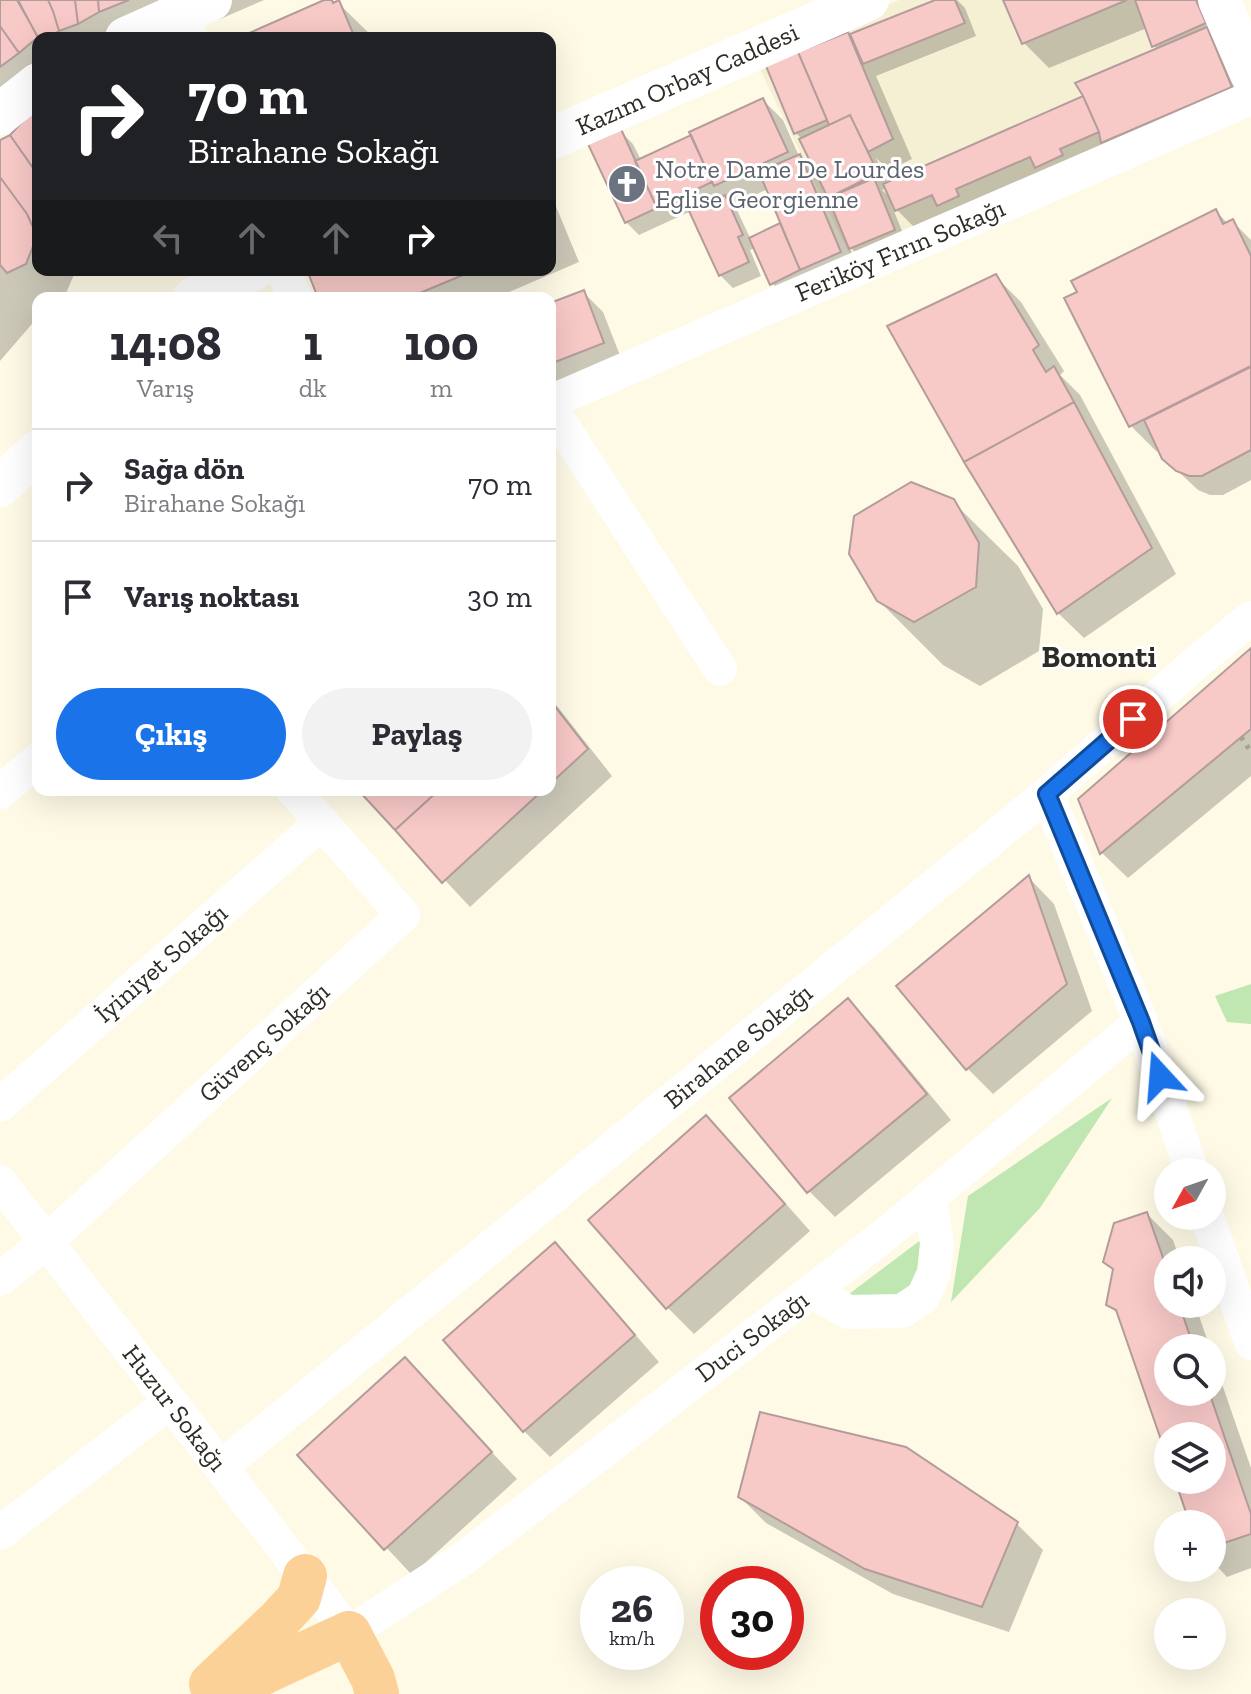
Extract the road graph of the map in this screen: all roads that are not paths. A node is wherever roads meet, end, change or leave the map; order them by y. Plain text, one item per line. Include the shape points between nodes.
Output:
1 (868, 0) edge
2 (1219, 0) edge
3 (190, 13) edge
4 (141, 32) edge
5 (1251, 74) edge
6 (32, 89) edge
7 (1251, 98) edge
8 (0, 114) edge
9 (556, 136) edge
10 (240, 276) edge
11 (207, 292) edge
12 (556, 401) edge
13 (556, 413) edge
14 (32, 457) edge
15 (0, 486) edge
16 (1251, 618) edge
17 (720, 669) dead end
18 (32, 765) edge
19 (0, 792) edge
20 (1047, 794) junction
21 (298, 796) edge
22 (322, 822) junction
23 (1141, 1022) junction
24 (0, 1105) edge
25 (1187, 1158) edge
26 (0, 1182) edge
27 (929, 1198) junction
28 (1212, 1230) edge
29 (46, 1242) junction
30 (0, 1279) edge
31 (811, 1291) junction
32 (1251, 1343) edge
33 (170, 1402) junction
34 (221, 1467) junction
35 (0, 1533) edge
36 (305, 1576) junction
37 (349, 1633) junction
38 (225, 1694) edge
39 (377, 1694) edge

1 - 9 street, Kazım Orbay Caddesi
2 - 5 street
3 - 4 street
6 - 8 street
7 - 12 street, Feriköy Fırın Sokağı
10 - 11 street
13 - 17 street, Feriköy Fırın Sokağı
14 - 15 street
16 - 20 street, Birahane Sokağı
18 - 19 street
20 - 23 street
20 - 34 street, Birahane Sokağı
21 - 22 street, Güvenç Sokağı
22 - 24 street, İyiniyet Sokağı
22 - 29 street, Güvenç Sokağı via 403,915
23 - 25 street
23 - 27 street, Duci Sokağı
26 - 29 street, Huzur Sokağı
27 - 31 street, Duci Sokağı
27 - 31 street via 937,1243 934,1273 923,1297 902,1311 848,1312
28 - 32 street
29 - 30 street, Güvenç Sokağı
29 - 33 street, Huzur Sokağı
31 - 37 street, Duci Sokağı via 464,1558
33 - 34 street, Huzur Sokağı
33 - 35 street
34 - 36 street, Huzur Sokağı
36 - 37 street, Huzur Sokağı
36 - 38 main road via 299,1598 217,1676
37 - 38 main road
37 - 39 main road

